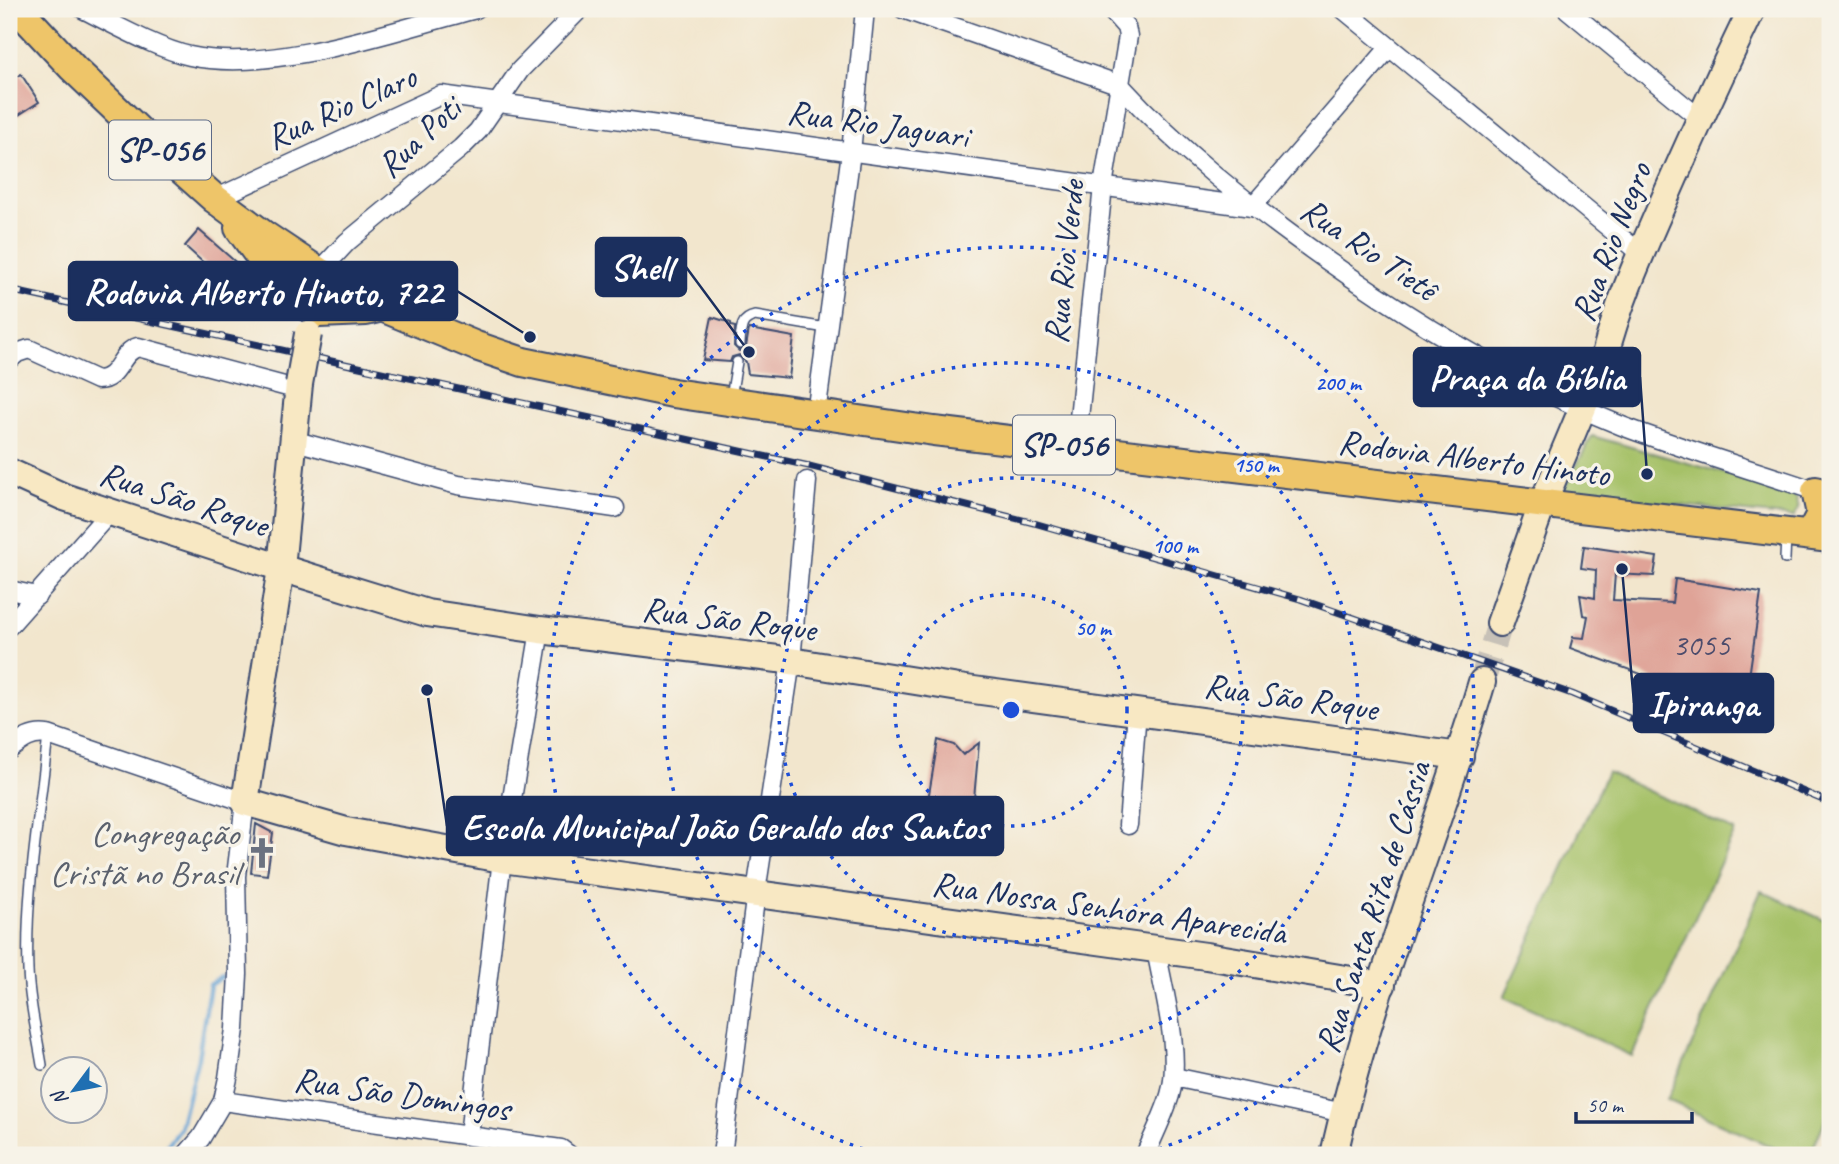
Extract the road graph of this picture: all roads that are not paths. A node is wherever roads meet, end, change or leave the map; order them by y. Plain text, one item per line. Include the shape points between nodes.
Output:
1 (18, 9) edge
2 (83, 9) edge
3 (415, 9) edge
4 (476, 9) edge
5 (580, 9) edge
6 (865, 9) edge
7 (903, 9) edge
8 (1110, 9) edge
9 (1343, 9) edge
10 (1567, 9) edge
11 (1752, 9) edge
12 (396, 30) junction
13 (1388, 48) junction
14 (1120, 85) junction
15 (496, 103) junction
16 (1699, 118) junction
17 (851, 152) junction
18 (1103, 186) junction
19 (215, 199) junction
20 (1252, 207) junction
21 (1641, 254) junction
22 (328, 277) junction
23 (382, 307) junction
24 (311, 319) junction
25 (826, 328) junction
26 (740, 344) dead end
27 (9, 360) edge
28 (737, 362) dead end
29 (299, 387) junction
30 (730, 402) junction
31 (1584, 409) junction
32 (816, 414) junction
33 (292, 440) junction
34 (1076, 447) junction
35 (9, 472) edge
36 (807, 481) dead end
37 (1823, 493) edge
38 (1542, 505) junction
39 (615, 508) dead end
40 (110, 512) junction
41 (1803, 541) edge
42 (281, 568) junction
43 (9, 590) edge
44 (37, 596) junction
45 (1500, 623) tunnel mouth
46 (9, 626) edge
47 (540, 630) junction
48 (791, 661) junction
49 (1482, 682) tunnel mouth
50 (1137, 711) junction
51 (48, 735) junction
52 (9, 750) edge
53 (1460, 756) junction
54 (245, 802) junction
55 (1128, 825) dead end
56 (502, 859) junction
57 (756, 892) junction
58 (1156, 949) junction
59 (1382, 985) junction
60 (40, 1056) edge
61 (1174, 1077) junction
62 (223, 1101) junction
63 (1344, 1113) junction
64 (468, 1135) junction
65 (187, 1155) edge
66 (569, 1155) edge
67 (722, 1155) edge
68 (1145, 1155) edge
69 (1334, 1155) edge

1 - 19 main road, Rodovia Alberto Hinoto / SP-056 via 73,68
2 - 12 street via 186,55 216,61 271,58
3 - 12 street
4 - 12 street
5 - 15 street, Rua Poti via 520,70
6 - 17 street
7 - 14 street, Rua Rio Tietê
8 - 14 street, Rua Rio Verde via 1128,36
9 - 13 street
10 - 16 street
11 - 16 street, Rua Rio Negro
13 - 20 street
13 - 21 street
14 - 18 street, Rua Rio Verde
14 - 20 street, Rua Rio Tietê
15 - 17 street, Rua Rio Jaguari
15 - 19 street, Rua Rio Claro via 441,95
15 - 22 street, Rua Poti via 461,148 347,242
16 - 21 street, Rua Rio Negro
17 - 18 street, Rua Rio Jaguari
17 - 25 street
18 - 20 street, Rua Rio Jaguari
18 - 34 street, Rua Rio Verde
19 - 22 main road, Rodovia Alberto Hinoto / SP-056
19 - 24 main road
20 - 31 street, Rua Rio Tietê via 1397,308 1535,387
21 - 31 street, Rua Rio Negro
22 - 23 main road, Rodovia Alberto Hinoto / SP-056
22 - 24 street via 312,285
23 - 24 main road
23 - 30 main road, Rodovia Alberto Hinoto / SP-056 via 523,362
24 - 29 street, bridge
25 - 26 lane via 755,316 742,324
25 - 32 street
27 - 29 street via 22,350 35,351 103,380 138,347
28 - 30 lane
29 - 33 street
30 - 32 main road, Rodovia Alberto Hinoto / SP-056
31 - 37 street, Rua Rio Tietê
31 - 38 street, Rua Rio Negro
32 - 34 main road, Rodovia Alberto Hinoto / SP-056
33 - 39 street via 458,485
33 - 42 street
34 - 38 main road, Rodovia Alberto Hinoto / SP-056
35 - 40 street, Rua São Roque
36 - 48 street
37 - 41 main road via 1821,514
38 - 41 main road, Rodovia Alberto Hinoto / SP-056
38 - 45 street, Rua Rio Negro
40 - 42 street, Rua São Roque
40 - 44 street
42 - 47 street, Rua São Roque via 427,613
42 - 54 street
43 - 44 street
44 - 46 street
47 - 48 street, Rua São Roque
47 - 56 street
48 - 50 street, Rua São Roque
48 - 57 street
49 - 53 street, Rua Santa Rita de Cássia
50 - 53 street, Rua São Roque
50 - 55 street
51 - 52 street via 28,736
51 - 54 street, Rua Nossa Senhora Aparecida
51 - 60 lane via 28,932 30,997
53 - 59 street, Rua Santa Rita de Cássia
54 - 56 street, Rua Nossa Senhora Aparecida via 346,831
54 - 62 street via 236,876 235,1029
56 - 57 street, Rua Nossa Senhora Aparecida
56 - 64 street
57 - 58 street, Rua Nossa Senhora Aparecida
57 - 67 street
58 - 59 street, Rua Nossa Senhora Aparecida
58 - 61 street
59 - 63 street, Rua Santa Rita de Cássia
61 - 63 street
61 - 68 street
62 - 64 street, Rua São Domingos
62 - 65 street
63 - 69 street, Rua Santa Rita de Cássia
64 - 66 street, Rua São Domingos via 561,1149

